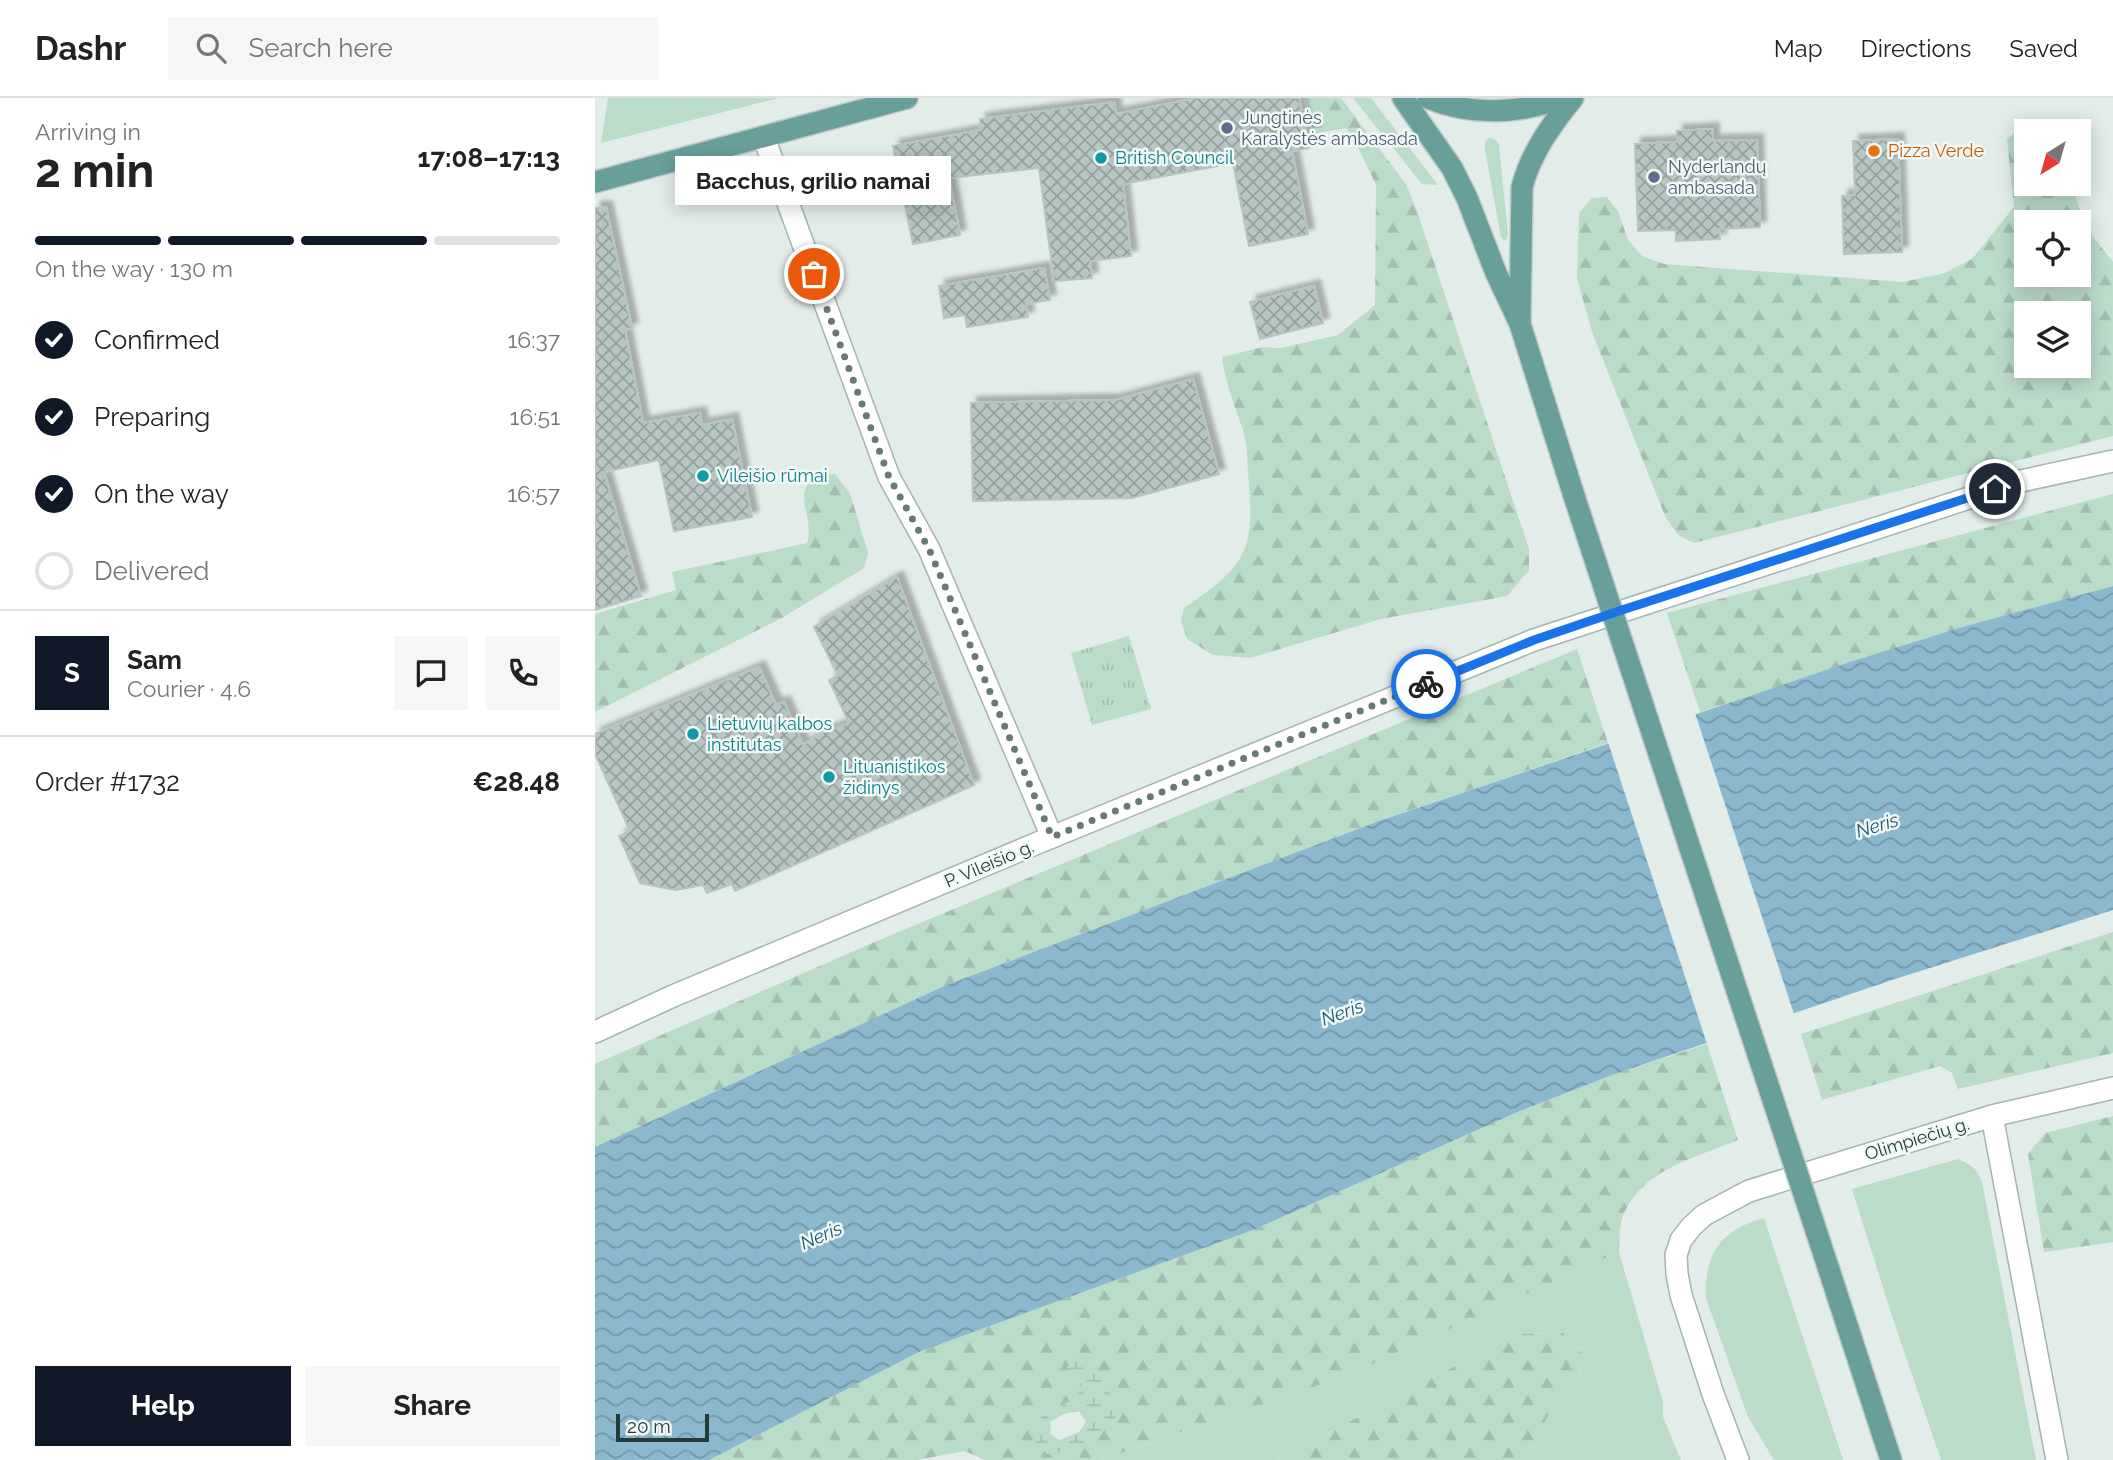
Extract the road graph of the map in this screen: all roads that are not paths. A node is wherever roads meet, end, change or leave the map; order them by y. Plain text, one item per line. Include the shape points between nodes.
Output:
1 (907, 98) edge
2 (1403, 98) edge
3 (1428, 98) edge
4 (1562, 98) edge
5 (1573, 98) edge
6 (764, 138) junction
7 (595, 182) edge
8 (1520, 324) junction
9 (2113, 461) edge
10 (1052, 837) junction
11 (595, 1032) edge
12 (2113, 1088) edge
13 (1992, 1116) junction
14 (1738, 1460) edge
15 (1891, 1460) edge
16 (2057, 1460) edge

1 - 6 main road
2 - 8 main road via 1462,188
3 - 4 main road via 1478,111 1511,111
5 - 8 main road via 1541,142 1522,187
6 - 7 main road
6 - 10 street via 889,477 929,549
8 - 15 main road, bridge
9 - 10 street, P. Vileišio g. via 2021,481 1534,640
10 - 11 street, P. Vileišio g.
12 - 13 street, Olimpiečių g.
13 - 14 street, Olimpiečių g. via 1749,1191 1704,1215 1681,1240 1676,1255 1681,1295
13 - 16 street

